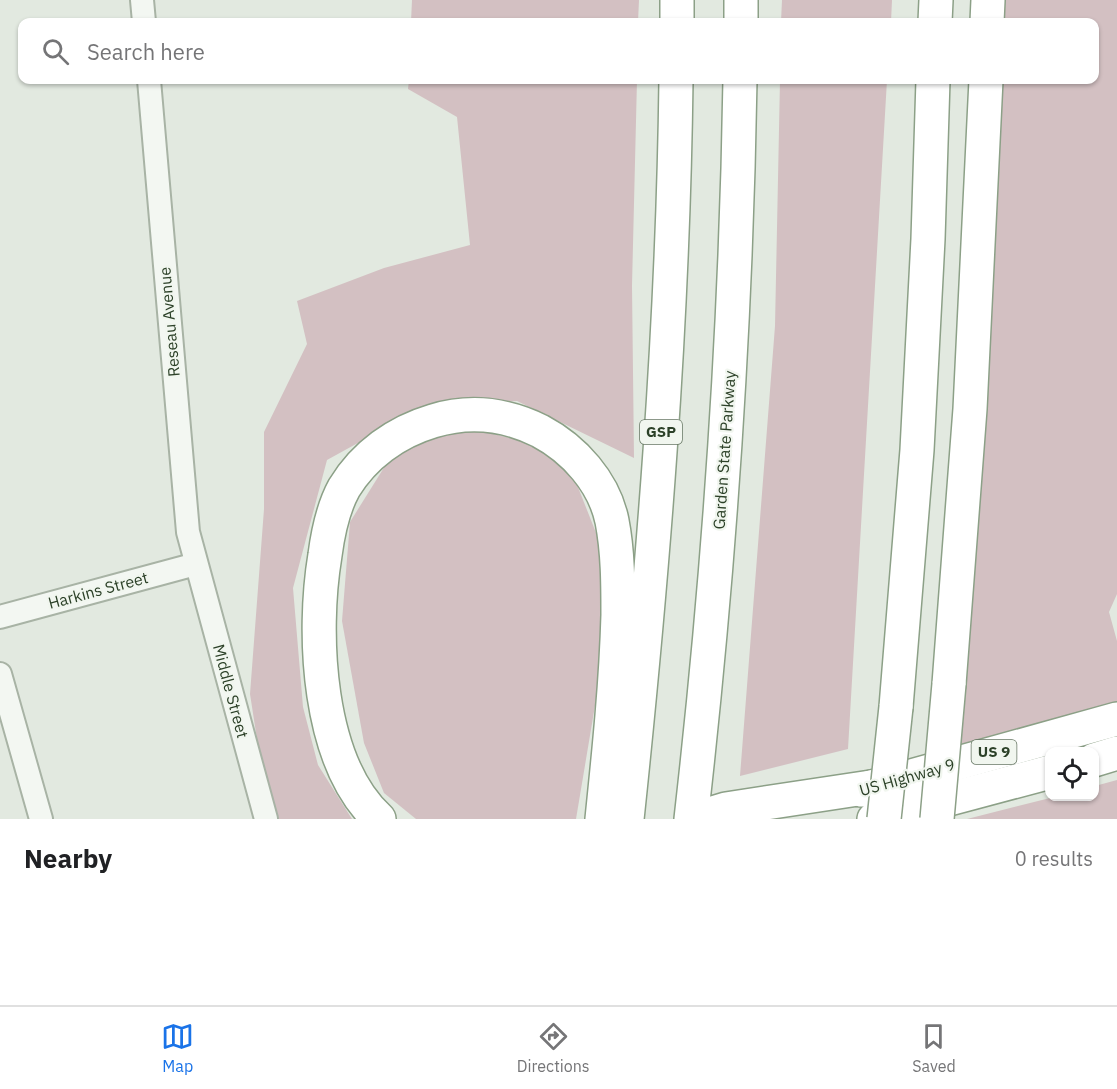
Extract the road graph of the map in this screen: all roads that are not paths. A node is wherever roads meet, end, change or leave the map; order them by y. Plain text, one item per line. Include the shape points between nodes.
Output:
1 (142, 0) edge
2 (677, 0) edge
3 (936, 0) edge
4 (988, 0) edge
5 (144, 18) edge
6 (676, 18) edge
7 (935, 18) edge
8 (987, 18) edge
9 (149, 84) edge
10 (676, 84) edge
11 (740, 84) edge
12 (933, 84) edge
13 (986, 84) edge
14 (196, 564) junction
15 (0, 617) edge
16 (0, 674) edge
17 (1117, 719) edge
18 (1117, 753) edge
19 (1099, 759) edge
20 (1045, 773) edge
21 (871, 787) junction
22 (612, 798) edge
23 (41, 819) edge
24 (266, 819) edge
25 (379, 819) edge
26 (627, 819) edge
27 (692, 819) edge
28 (767, 819) edge
29 (874, 819) edge
30 (884, 819) edge
31 (937, 819) edge

1 - 5 street
2 - 6 highway
3 - 7 highway
4 - 8 highway
9 - 14 street, Reseau Avenue via 182,479
10 - 22 highway, GSP via 657,507 645,644
11 - 27 highway, Garden State Parkway via 727,412
12 - 30 highway, bridge via 918,438
13 - 31 highway, bridge via 970,410
14 - 15 street, Harkins Street
14 - 24 street, Middle Street
16 - 23 street
17 - 21 highway, US Highway 9 / US 9
18 - 19 highway
20 - 29 highway, US Highway 9 / US 9
21 - 27 highway via 726,809
21 - 28 highway, US Highway 9 / US 9
22 - 25 highway via 618,591 617,556 607,503 582,465 547,435 514,421 461,415 408,430 365,461 343,490 327,542 318,616 326,703 351,784
22 - 26 highway, GSP

